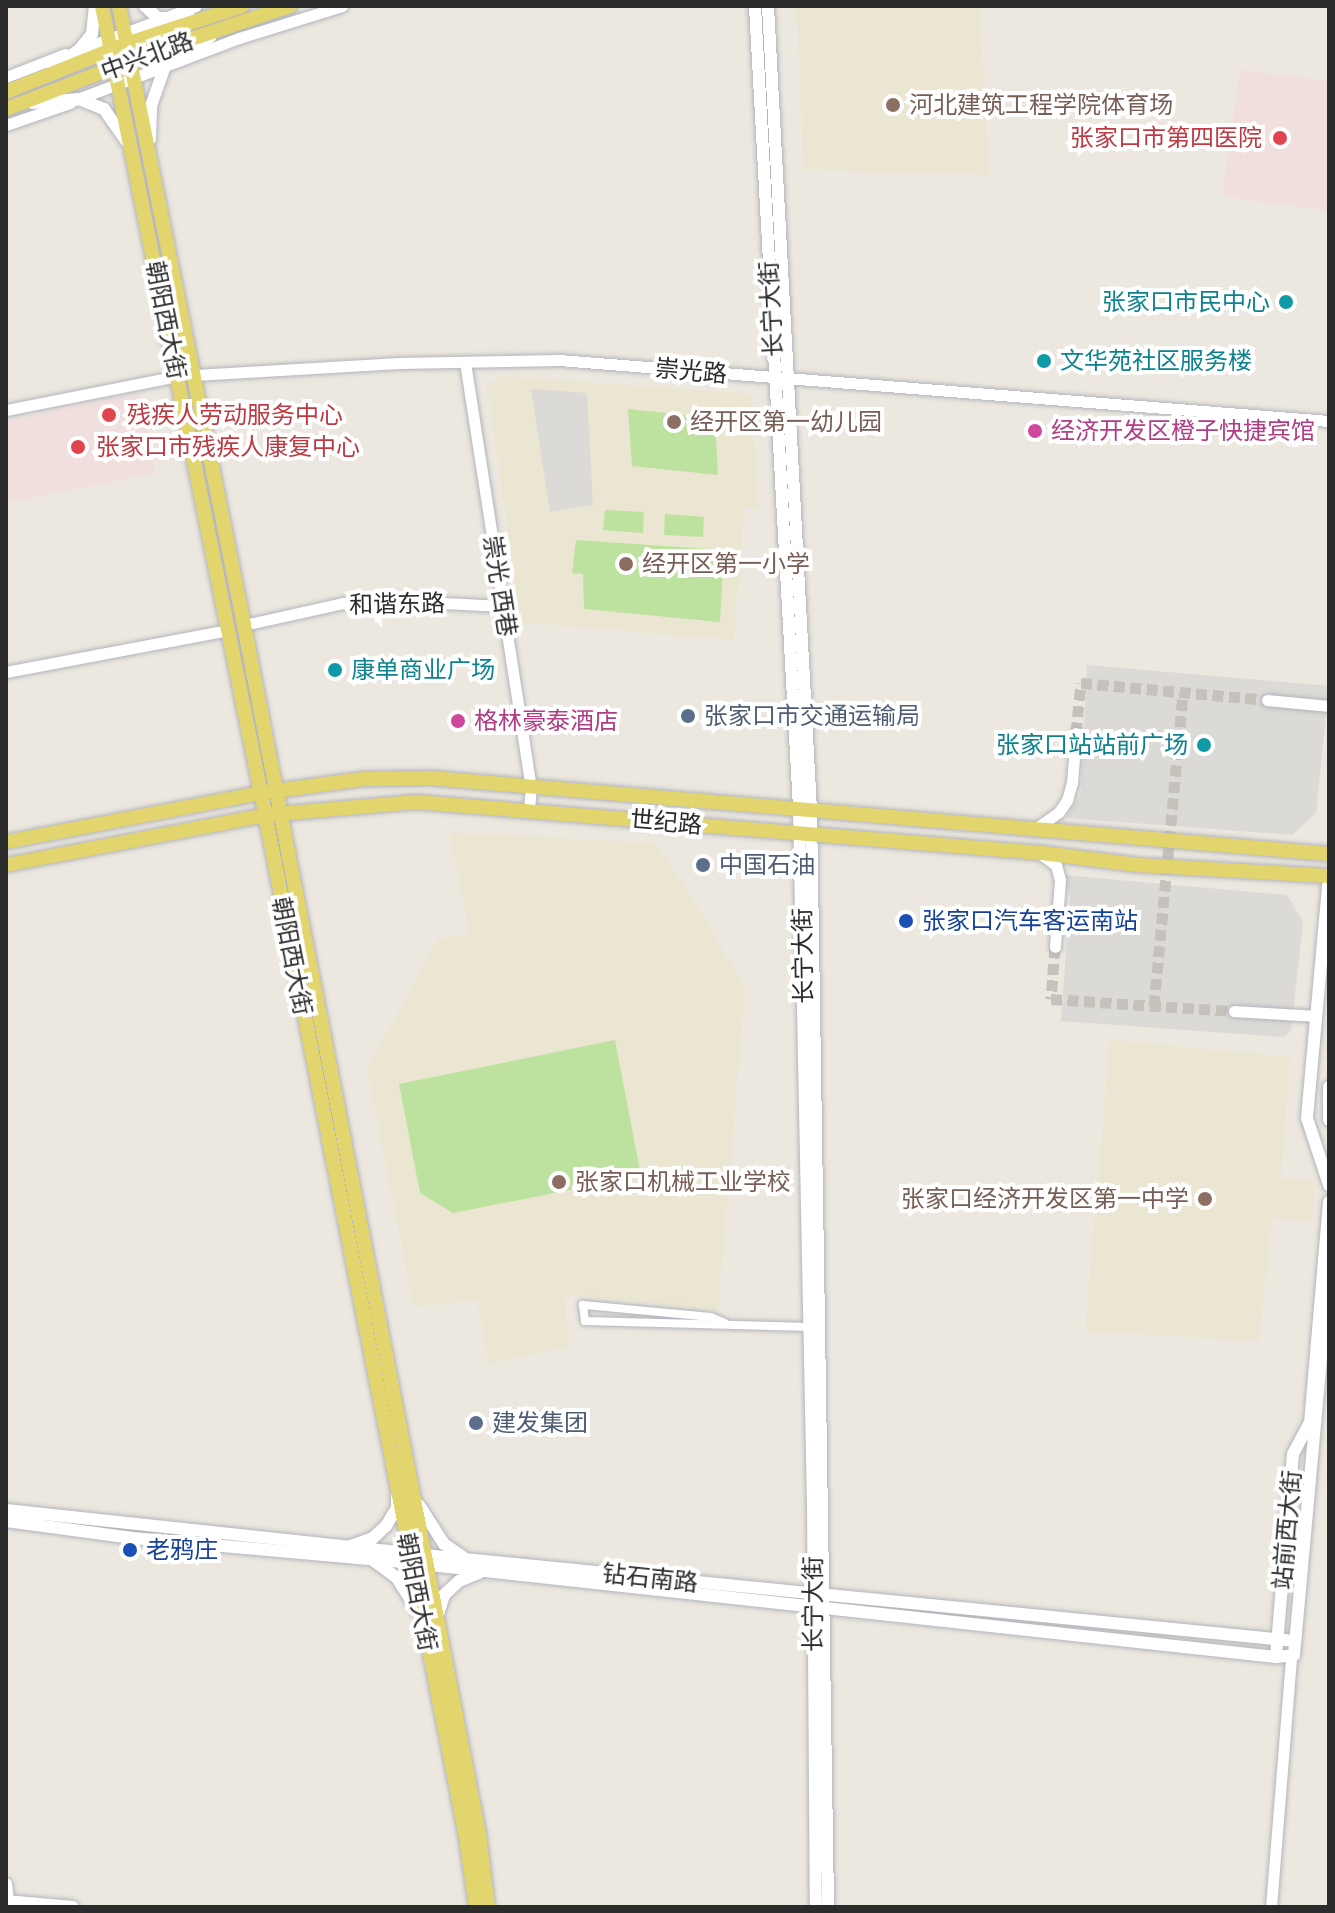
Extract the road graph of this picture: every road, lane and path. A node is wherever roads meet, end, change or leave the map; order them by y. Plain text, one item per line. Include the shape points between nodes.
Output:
1 (95, 6) edge
2 (102, 6) edge
3 (119, 6) edge
4 (145, 6) edge
5 (196, 6) edge
6 (290, 6) edge
7 (342, 6) edge
8 (755, 6) edge
9 (768, 6) edge
10 (234, 14) edge
11 (158, 18) junction
12 (93, 30) junction
13 (125, 38) junction
14 (110, 44) junction
15 (79, 50) junction
16 (55, 60) junction
17 (130, 61) junction
18 (165, 66) junction
19 (115, 67) junction
20 (134, 78) junction
21 (118, 84) junction
22 (7, 87) edge
23 (79, 99) junction
24 (92, 104) junction
25 (61, 105) junction
26 (10, 107) edge
27 (6, 125) edge
28 (151, 162) junction
29 (134, 163) junction
30 (465, 362) junction
31 (195, 375) junction
32 (177, 376) junction
33 (780, 379) junction
34 (6, 410) edge
35 (1329, 421) edge
36 (503, 606) junction
37 (244, 625) junction
38 (228, 630) junction
39 (6, 672) edge
40 (1267, 700) tunnel mouth
41 (1329, 706) edge
42 (1076, 733) tunnel mouth
43 (531, 786) junction
44 (268, 792) junction
45 (805, 809) junction
46 (529, 810) junction
47 (272, 814) junction
48 (1029, 828) junction
49 (806, 834) junction
50 (6, 842) edge
51 (1221, 846) junction
52 (1028, 852) junction
53 (1329, 854) edge
54 (6, 865) edge
55 (1219, 868) junction
56 (1329, 875) edge
57 (1055, 947) tunnel mouth
58 (1234, 1011) tunnel mouth
59 (1316, 1016) junction
60 (1329, 1087) edge
61 (1329, 1120) edge
62 (1329, 1185) edge
63 (1329, 1202) edge
64 (1329, 1218) edge
65 (1329, 1269) edge
66 (725, 1323) junction
67 (810, 1327) junction
68 (404, 1489) junction
69 (6, 1510) edge
70 (6, 1521) edge
71 (348, 1547) junction
72 (368, 1559) junction
73 (418, 1559) junction
74 (474, 1560) junction
75 (486, 1572) junction
76 (818, 1601) junction
77 (430, 1621) junction
78 (1278, 1639) junction
79 (1295, 1641) junction
80 (1276, 1657) junction
81 (1291, 1658) junction
82 (6, 1884) edge
83 (8, 1903) edge
84 (73, 1907) edge
85 (476, 1907) edge
86 (488, 1907) edge
87 (816, 1907) edge
88 (828, 1907) edge
89 (1271, 1907) edge

1 - 12 main road
2 - 14 main road, 朝阳西大街
3 - 13 main road, 朝阳西大街
4 - 11 main road
5 - 11 street
6 - 10 main road, 中兴北路
7 - 18 street
8 - 33 main road, 长宁大街
9 - 33 main road, 长宁大街
10 - 11 main road
10 - 13 main road, 中兴北路
10 - 17 main road, 中兴北路
10 - 18 main road
11 - 13 street
12 - 15 main road
12 - 16 street
13 - 14 main road, 中兴北路
13 - 17 main road, 朝阳西大街
14 - 15 street
14 - 19 main road, 朝阳西大街
14 - 22 main road, 中兴北路
15 - 16 street
15 - 22 main road via 65,62
16 - 22 street
17 - 19 main road, 中兴北路
17 - 20 main road, 朝阳西大街
18 - 20 street
18 - 28 main road via 151,106
19 - 21 main road, 朝阳西大街
19 - 26 main road, 中兴北路
20 - 21 street
20 - 28 main road, 朝阳西大街
21 - 23 street
21 - 29 main road, 朝阳西大街
23 - 24 main road
23 - 25 street
23 - 26 main road
24 - 25 street
24 - 29 main road via 112,117
25 - 27 street
28 - 31 main road, 朝阳西大街
29 - 32 main road, 朝阳西大街
30 - 31 street, 崇光路
30 - 33 street, 崇光路 via 559,360
30 - 36 street, 崇光 西巷
31 - 37 main road, 朝阳西大街
32 - 34 street
32 - 38 main road, 朝阳西大街
33 - 35 street, 崇光路
33 - 45 main road, 长宁大街
36 - 37 street, 和谐东路 via 383,600 343,603
36 - 43 street, 崇光 西巷
37 - 44 main road, 朝阳西大街
38 - 39 street
38 - 44 main road, 朝阳西大街
40 - 41 street
42 - 48 street via 1067,800 1059,812
43 - 44 main road, 世纪路 via 363,779
43 - 45 main road, 世纪路
43 - 46 street, 崇光 西巷
44 - 47 main road, 朝阳西大街
44 - 50 main road, 世纪路
45 - 48 main road, 世纪路
45 - 49 main road, 长宁大街
46 - 47 main road, 世纪路 via 416,802
46 - 49 main road, 世纪路
47 - 54 main road, 世纪路
47 - 68 main road, 朝阳西大街
48 - 51 main road, 世纪路
48 - 52 main road
49 - 52 main road, 世纪路
49 - 67 main road, 长宁大街
49 - 76 main road, 长宁大街
51 - 53 main road, 世纪路
51 - 55 main road
52 - 55 main road, 世纪路
52 - 57 street via 1051,860 1060,880
55 - 56 main road, 世纪路
56 - 59 main road
58 - 59 street
59 - 62 main road via 1307,1124
60 - 61 main road
63 - 64 main road, 站前西大街
64 - 78 main road, 站前西大街 via 1310,1422 1293,1454
65 - 79 main road, 站前西大街
66 - 66 street via 711,1317 583,1305 585,1321
66 - 67 street
67 - 76 main road, 长宁大街
68 - 71 main road via 386,1526 373,1538
68 - 73 main road, 朝阳西大街
68 - 74 main road via 444,1544
69 - 71 main road, 钻石南路
70 - 72 main road, 钻石南路
71 - 73 main road, 钻石南路
72 - 73 main road, 钻石南路
72 - 77 main road via 397,1578
73 - 74 main road, 钻石南路
73 - 75 main road, 钻石南路
73 - 77 main road, 朝阳西大街
74 - 76 main road, 钻石南路
75 - 76 main road, 钻石南路
75 - 77 main road via 447,1591
76 - 78 main road, 钻石南路
76 - 80 main road, 钻石南路
76 - 87 main road, 长宁大街
76 - 88 main road, 长宁大街
77 - 85 main road, 朝阳西大街
77 - 86 main road, 朝阳西大街 via 479,1834
78 - 79 main road, 钻石南路
78 - 80 main road, 站前西大街
79 - 81 main road, 站前西大街
80 - 81 main road
81 - 89 street, 站前西大街
82 - 83 main road
83 - 84 main road

